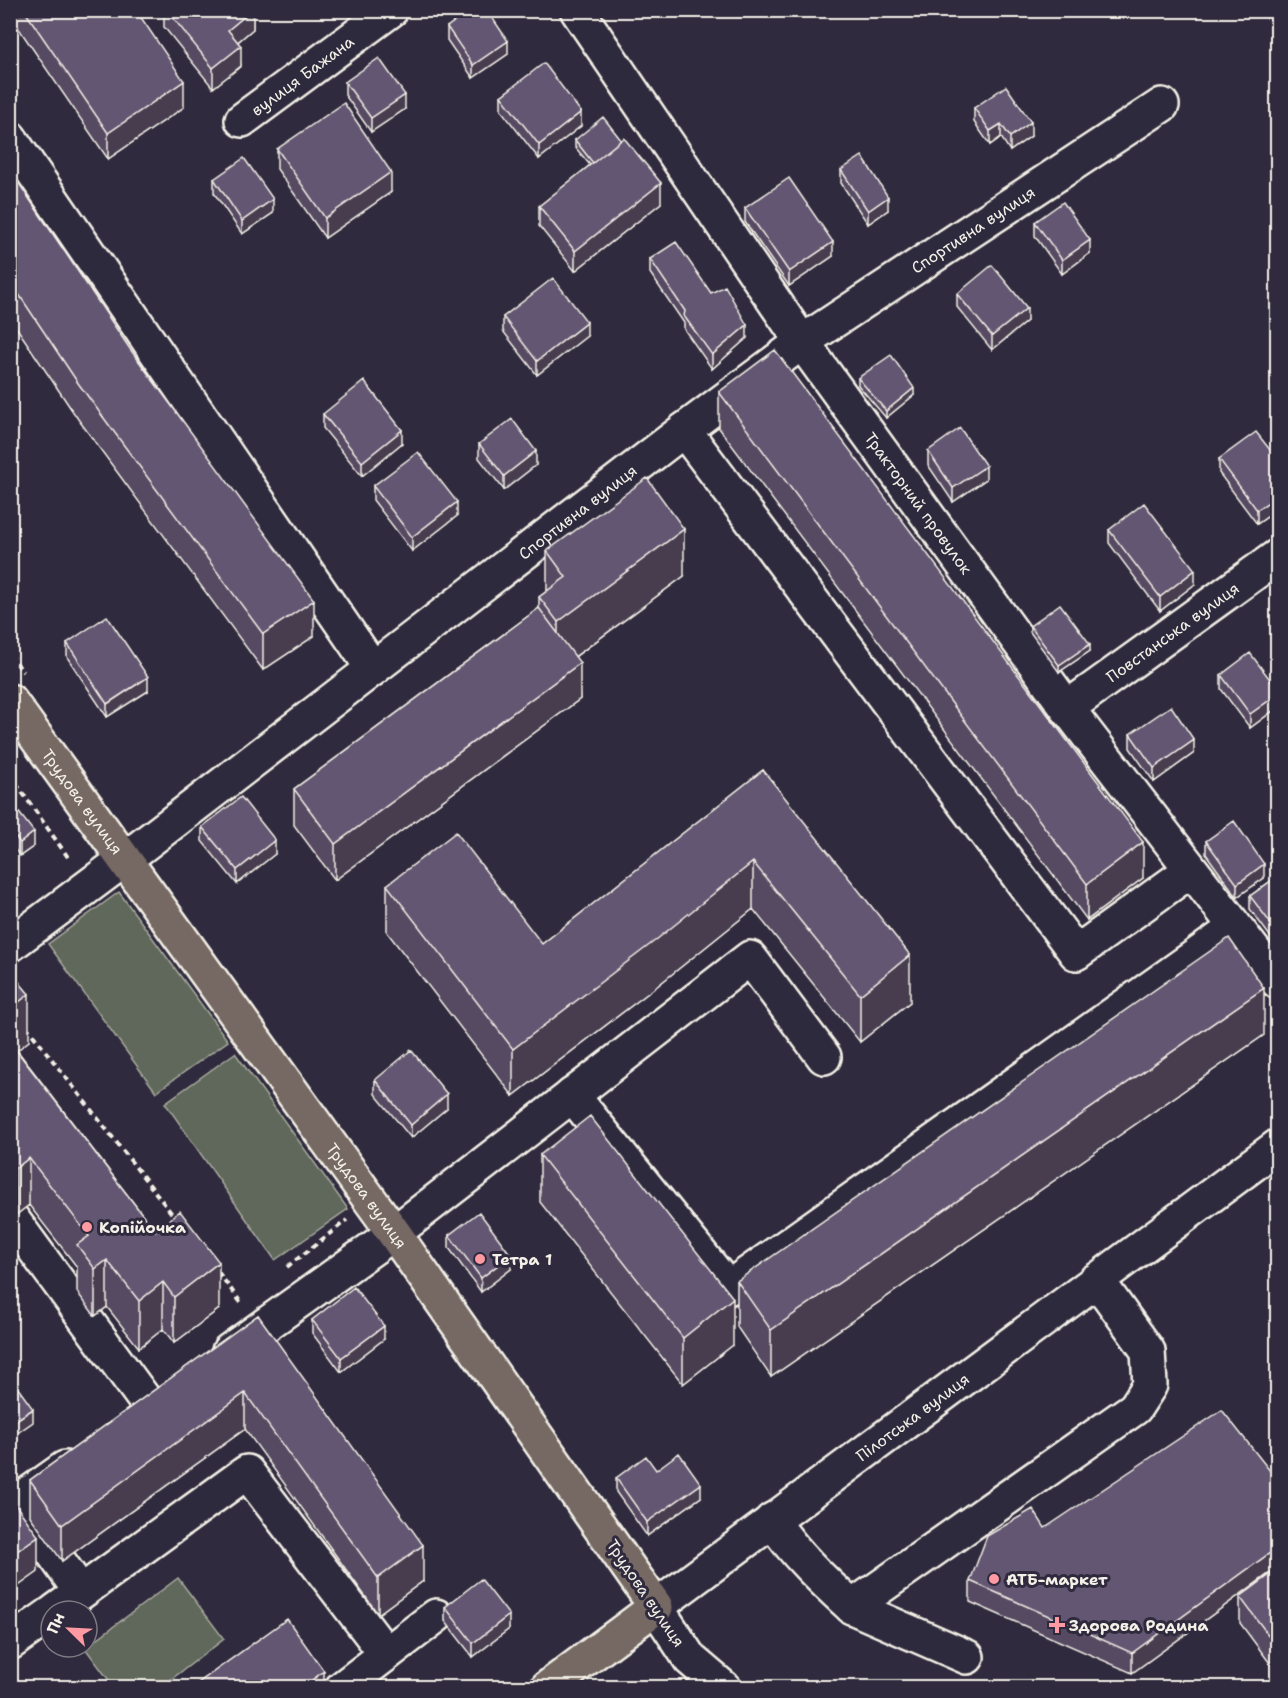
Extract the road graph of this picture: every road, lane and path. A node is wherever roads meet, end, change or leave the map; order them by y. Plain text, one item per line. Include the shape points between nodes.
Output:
1 (391, 10) edge
2 (577, 10) edge
3 (1162, 105) dead end
4 (242, 120) dead end
5 (10, 138) edge
6 (802, 342) junction
7 (684, 430) junction
8 (1278, 556) edge
9 (373, 669) junction
10 (10, 701) edge
11 (1067, 708) junction
12 (10, 775) edge
13 (125, 859) junction
14 (74, 865) dead end
15 (1191, 870) junction
16 (1235, 928) junction
17 (10, 945) edge
18 (1278, 982) edge
19 (25, 1025) edge
20 (824, 1057) dead end
21 (572, 1095) junction
22 (1278, 1146) edge
23 (353, 1215) dead end
24 (10, 1216) edge
25 (176, 1219) edge
26 (394, 1233) junction
27 (212, 1266) edge
28 (278, 1273) dead end
29 (1095, 1281) junction
30 (261, 1328) junction
31 (206, 1368) edge
32 (178, 1387) edge
33 (150, 1407) junction
34 (122, 1427) edge
35 (93, 1448) edge
36 (14, 1505) edge
37 (772, 1521) junction
38 (80, 1591) junction
39 (70, 1599) edge
40 (656, 1606) junction
41 (852, 1606) junction
42 (436, 1616) dead end
43 (39, 1622) edge
44 (10, 1643) edge
45 (386, 1654) junction
46 (967, 1657) dead end
47 (328, 1685) edge
48 (547, 1688) edge
49 (724, 1688) edge

1 - 4 street, вулиця Бажана
2 - 6 street, Тракторний провулок
3 - 6 street, Спортивна вулиця
5 - 9 street
6 - 7 street, Спортивна вулиця
6 - 11 street, Тракторний провулок
7 - 9 street, Спортивна вулиця
7 - 15 street via 1076,953
8 - 11 street, Повстанська вулиця
9 - 13 street, Спортивна вулиця
10 - 13 main road, Трудова вулиця
11 - 15 street, Тракторний провулок
12 - 14 path
13 - 17 street, Спортивна вулиця
13 - 26 main road, Трудова вулиця
15 - 16 street, Тракторний провулок
16 - 18 street, Тракторний провулок
16 - 21 street via 728,1288
19 - 25 path
20 - 21 street via 750,958
21 - 26 street
22 - 29 street, Пілотська вулиця
23 - 28 path
24 - 33 street
26 - 30 street
26 - 40 main road, Трудова вулиця
27 - 30 path
29 - 37 street, Пілотська вулиця
29 - 41 street via 1149,1351 1150,1385 1135,1408
30 - 31 street
32 - 33 street
33 - 34 street
35 - 36 street
36 - 38 street
37 - 40 street, Пілотська вулиця
37 - 41 street via 818,1577
38 - 39 street
38 - 45 street via 247,1472
40 - 48 main road, Пілотська вулиця
40 - 49 street, Трудова вулиця via 690,1659
41 - 46 street
42 - 45 street
43 - 44 street
45 - 47 street

